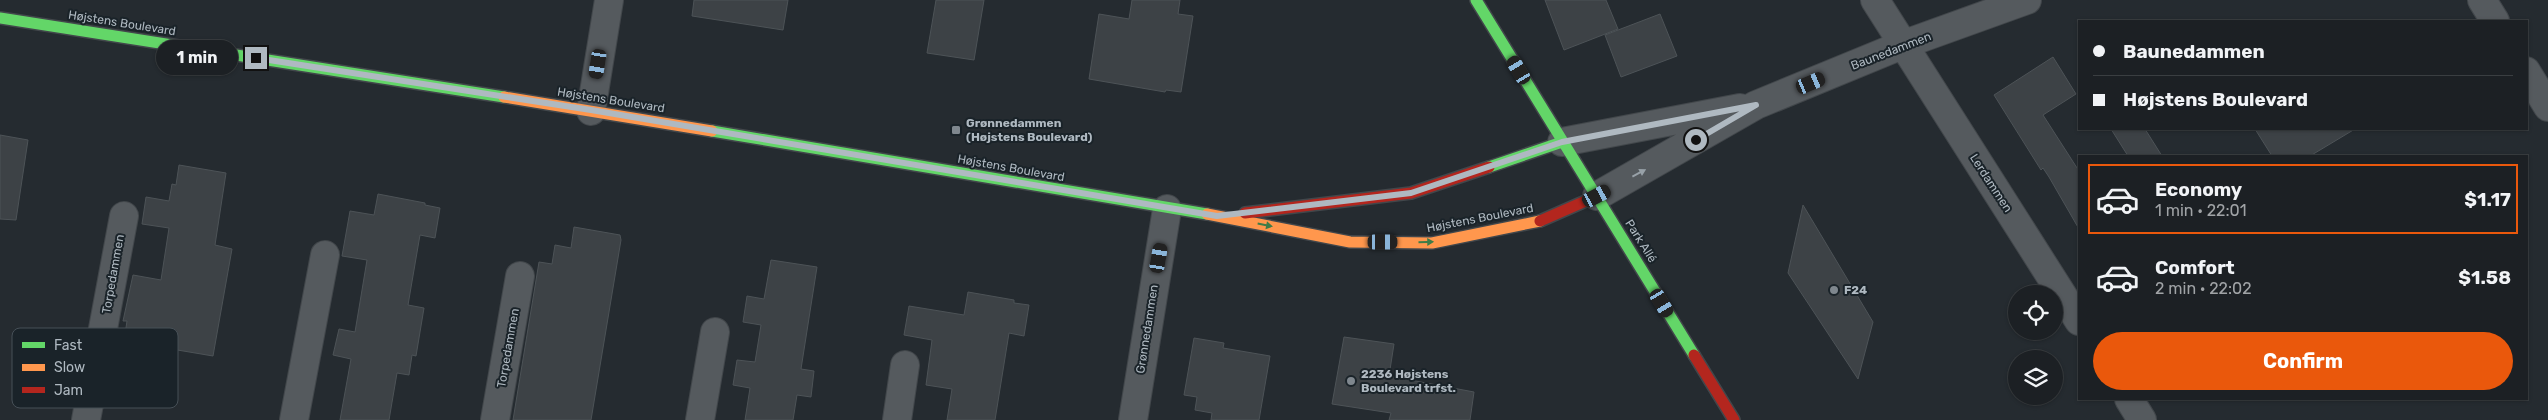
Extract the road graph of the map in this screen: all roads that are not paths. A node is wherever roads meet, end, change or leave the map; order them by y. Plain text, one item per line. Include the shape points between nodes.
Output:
1 (609, 0) edge
2 (1476, 0) edge
3 (1875, 0) edge
4 (2027, 0) edge
5 (2482, 0) edge
6 (0, 18) edge
7 (2494, 20) edge
8 (1902, 45) junction
9 (2528, 74) edge
10 (1756, 105) junction
11 (2548, 106) edge
12 (591, 110) junction
13 (1562, 142) junction
14 (1597, 196) junction
15 (1167, 209) junction
16 (124, 216) dead end
17 (1217, 216) junction
18 (325, 255) dead end
19 (520, 276) dead end
20 (2078, 319) edge
21 (103, 328) edge
22 (715, 332) dead end
23 (905, 365) dead end
24 (2130, 400) edge
25 (294, 420) edge
26 (496, 420) edge
27 (700, 420) edge
28 (897, 420) edge
29 (1133, 420) edge
30 (1734, 420) edge
31 (2142, 420) edge

1 - 12 street
2 - 13 street, Park Allé
3 - 8 street, Lerdammen
4 - 8 street, Baunedammen
5 - 7 street
6 - 12 street, Højstens Boulevard
8 - 10 street, Baunedammen
8 - 20 street, Lerdammen
9 - 11 street
10 - 13 street, Baunedammen
14 -> 10 street, Baunedammen
12 - 15 street, Højstens Boulevard
13 - 14 street, Park Allé
13 - 17 street, Højstens Boulevard via 1411,193
17 -> 14 street, Højstens Boulevard via 1350,242 1432,243 1536,222
14 - 30 street, Park Allé
15 - 17 street, Højstens Boulevard
15 - 29 street, Grønnedammen
16 - 21 street, Torpedammen
18 - 25 street
19 - 26 street, Torpedammen
22 - 27 street
23 - 28 street
24 - 31 street

